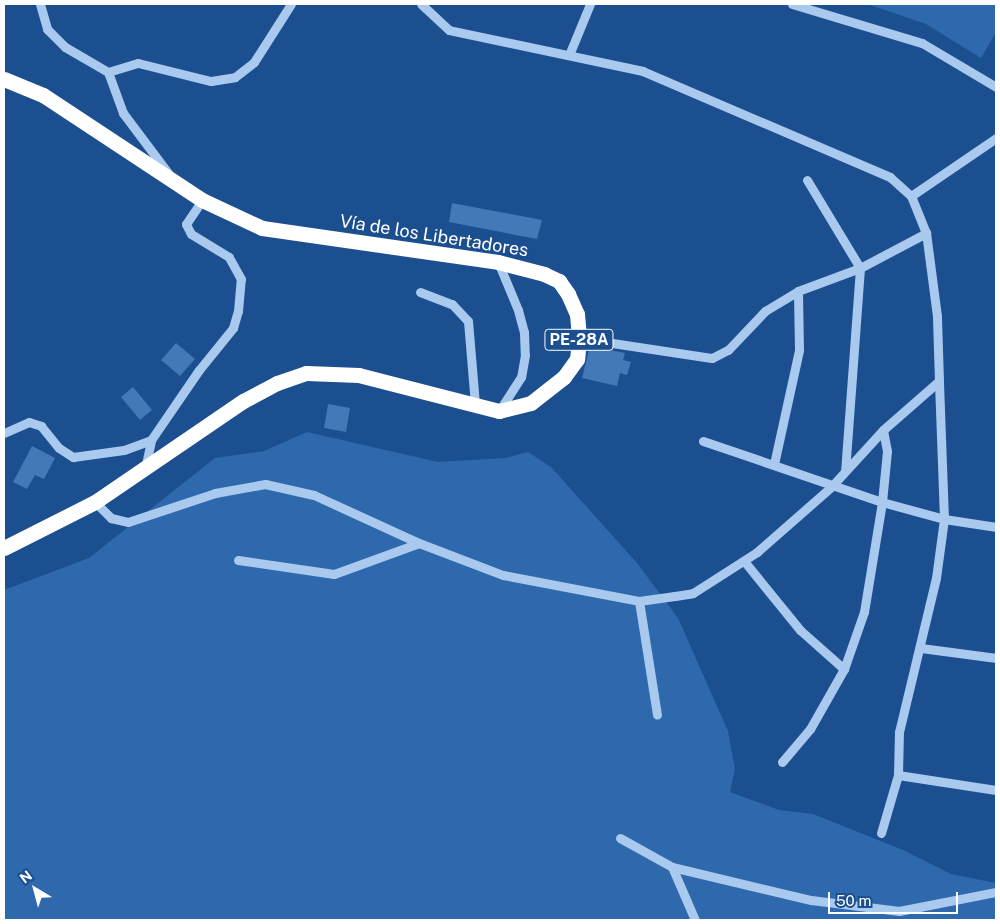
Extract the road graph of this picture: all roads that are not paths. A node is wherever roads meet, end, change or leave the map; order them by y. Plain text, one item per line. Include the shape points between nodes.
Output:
1 (40, 4) edge
2 (291, 4) edge
3 (421, 4) edge
4 (590, 4) edge
5 (792, 4) edge
6 (569, 56) junction
7 (108, 72) junction
8 (4, 79) edge
9 (996, 87) edge
10 (996, 138) edge
11 (173, 179) junction
12 (807, 180) dead end
13 (911, 196) junction
14 (202, 200) junction
15 (926, 233) junction
16 (498, 262) junction
17 (860, 268) junction
18 (798, 291) junction
19 (420, 292) dead end
20 (579, 338) junction
21 (939, 381) junction
22 (475, 404) junction
23 (499, 411) junction
24 (883, 430) junction
25 (4, 434) edge
26 (151, 440) junction
27 (703, 441) dead end
28 (774, 464) junction
29 (145, 469) junction
30 (845, 470) junction
31 (831, 487) junction
32 (95, 502) junction
33 (882, 502) junction
34 (944, 519) junction
35 (996, 527) edge
36 (419, 543) junction
37 (4, 548) edge
38 (238, 560) dead end
39 (744, 560) junction
40 (639, 602) junction
41 (921, 648) junction
42 (996, 658) edge
43 (844, 669) junction
44 (657, 715) dead end
45 (782, 762) dead end
46 (898, 775) junction
47 (996, 790) edge
48 (880, 833) dead end
49 (620, 838) dead end
50 (672, 867) junction
51 (996, 892) edge
52 (695, 920) edge

1 - 7 street via 47,28 65,47
2 - 7 street via 254,62 235,77 211,82 138,63
3 - 6 street via 449,30
4 - 6 street
5 - 9 street via 922,43
6 - 13 street via 643,70 882,173
7 - 11 street via 123,112
8 - 11 highway, Vía de los Libertadores / PE-28A via 43,95
10 - 13 street
11 - 14 highway, Vía de los Libertadores / PE-28A
12 - 17 street
13 - 15 street
14 - 16 highway, Vía de los Libertadores / PE-28A via 262,228
14 - 26 street via 186,224 191,234 229,257 241,279 238,311 233,328 199,370
15 - 17 street
15 - 21 street via 938,316
16 - 20 highway, Vía de los Libertadores / PE-28A via 559,281 577,314
16 - 23 street via 518,310 524,332 525,355 520,377
17 - 18 street
17 - 30 street
18 - 20 street via 765,311 728,350 712,358
18 - 28 street via 799,350
19 - 22 street via 452,304 468,322
20 - 23 highway, Vía de los Libertadores / PE-28A via 577,359 564,377 531,403
21 - 24 street
21 - 34 street
22 - 23 highway
22 - 29 highway via 359,375 306,373 277,383 243,401
24 - 30 street
24 - 33 street via 887,451
25 - 26 street via 29,422 41,426 59,448 73,457 124,450
26 - 29 street
27 - 28 street
28 - 31 street
29 - 32 highway
30 - 31 street
31 - 33 street
31 - 39 street
32 - 36 street via 111,518 128,522 215,493 265,484 314,495
32 - 37 highway
33 - 34 street
33 - 43 street via 864,612
34 - 35 street
34 - 41 street
36 - 38 street via 334,574
36 - 40 street via 502,575
39 - 40 street via 693,593
39 - 43 street via 800,630
40 - 44 street
41 - 42 street
41 - 46 street via 899,732
43 - 45 street via 810,729
46 - 47 street
46 - 48 street
49 - 50 street
50 - 51 street via 811,900 899,911
50 - 52 street

